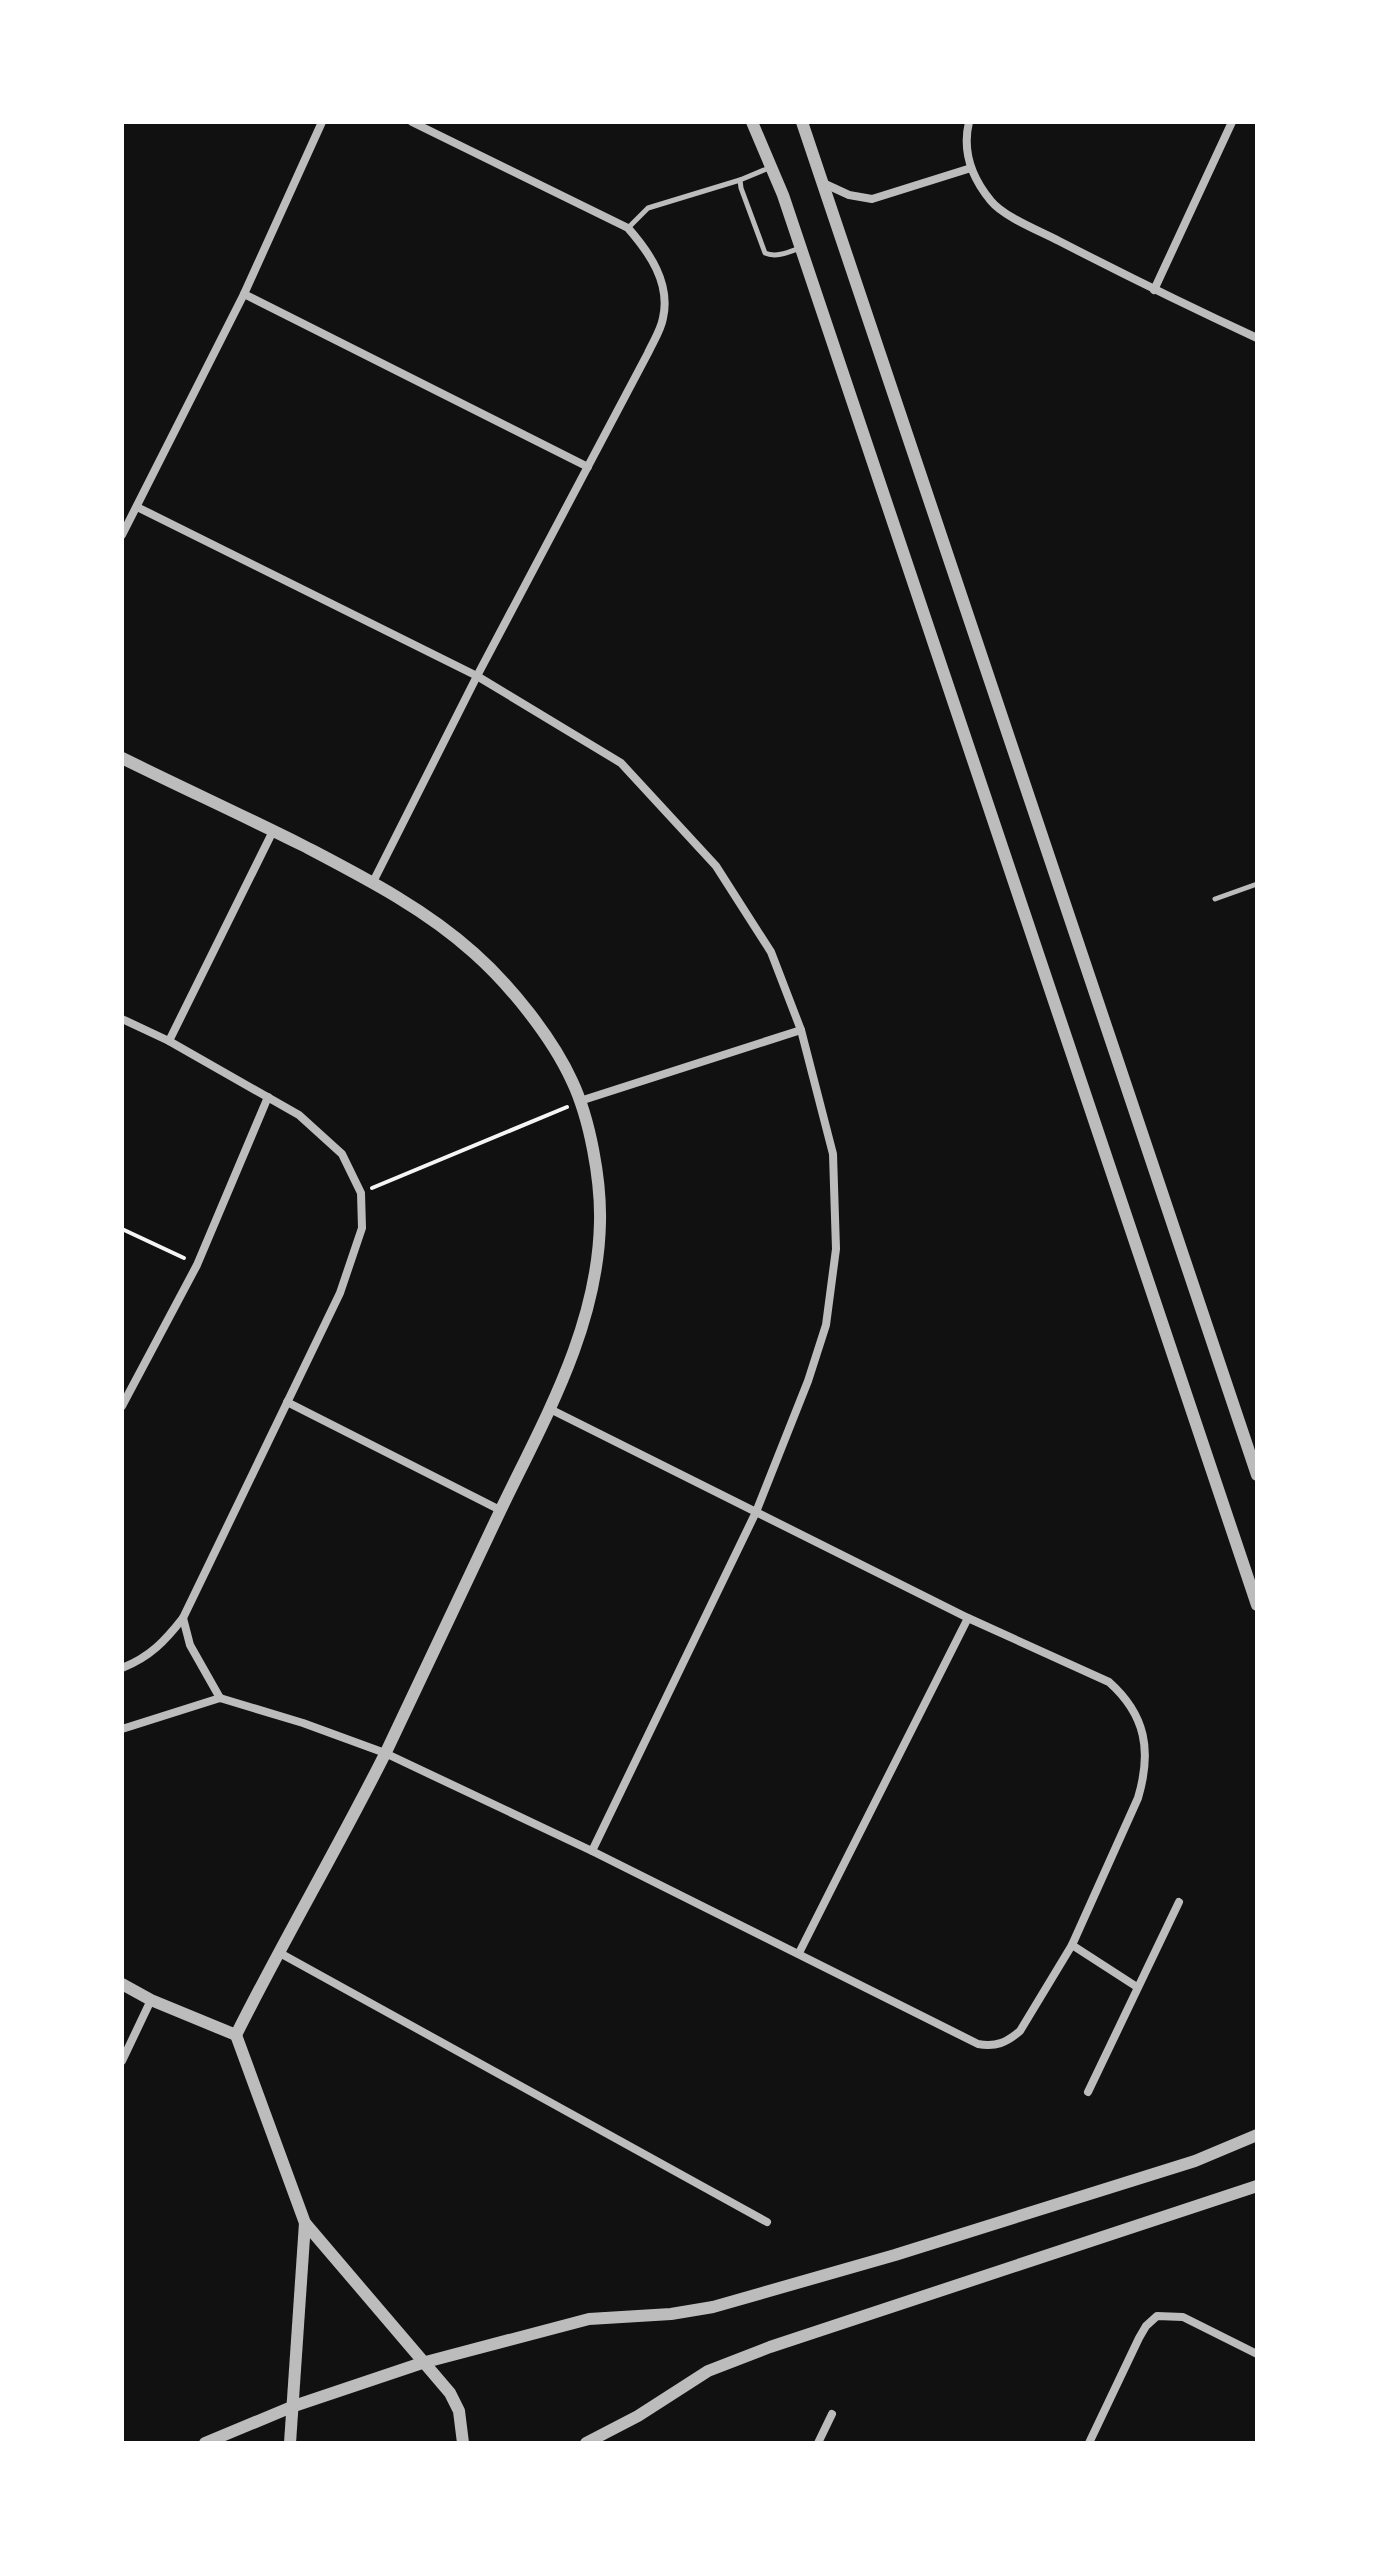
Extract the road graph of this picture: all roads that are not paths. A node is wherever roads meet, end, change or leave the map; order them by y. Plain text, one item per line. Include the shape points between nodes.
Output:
1 (322, 122) edge
2 (412, 122) edge
3 (752, 122) edge
4 (802, 122) edge
5 (1232, 122) edge
6 (968, 124) edge
7 (771, 167) junction
8 (971, 168) junction
9 (740, 180) junction
10 (823, 183) junction
11 (628, 228) junction
12 (801, 248) junction
13 (1154, 290) junction
14 (244, 294) junction
15 (1257, 338) edge
16 (588, 467) junction
17 (137, 507) junction
18 (122, 535) edge
19 (477, 676) junction
20 (122, 758) edge
21 (273, 831) junction
22 (373, 882) junction
23 (1257, 884) edge
24 (1215, 899) dead end
25 (122, 1019) edge
26 (801, 1030) junction
27 (169, 1041) junction
28 (268, 1097) junction
29 (580, 1101) junction
30 (287, 1402) junction
31 (122, 1406) edge
32 (550, 1409) junction
33 (1257, 1475) edge
34 (500, 1510) junction
35 (756, 1512) junction
36 (1257, 1605) edge
37 (183, 1618) junction
38 (968, 1618) junction
39 (122, 1668) edge
40 (220, 1698) junction
41 (122, 1729) edge
42 (385, 1753) junction
43 (592, 1851) junction
44 (1179, 1902) dead end
45 (1072, 1945) junction
46 (278, 1952) junction
47 (799, 1953) junction
48 (122, 1984) edge
49 (1137, 1987) junction
50 (151, 2000) junction
51 (236, 2035) junction
52 (122, 2061) edge
53 (1088, 2092) dead end
54 (1257, 2135) edge
55 (1257, 2186) edge
56 (767, 2222) dead end
57 (305, 2223) junction
58 (1257, 2354) edge
59 (422, 2363) junction
60 (294, 2406) junction
61 (832, 2414) dead end
62 (205, 2443) edge
63 (290, 2443) edge
64 (463, 2443) edge
65 (586, 2443) edge
66 (818, 2443) edge
67 (1089, 2443) edge

1 - 14 street
2 - 11 street
3 - 7 street
4 - 10 street
5 - 13 street
6 - 8 street via 965,147
7 - 9 lane
7 - 12 street
8 - 10 street via 872,199
8 - 13 street via 992,203
9 - 11 lane via 648,208
9 - 12 lane via 765,253 781,255
10 - 33 street
11 - 16 street via 658,271 663,318
12 - 36 street
13 - 15 street
14 - 16 street
14 - 17 street
16 - 19 street
17 - 18 street
17 - 19 street
19 - 22 street
19 - 26 street via 621,763 716,866 771,952
20 - 21 street
21 - 22 street
21 - 27 street
22 - 29 street via 475,954 546,1039
23 - 24 lane
25 - 27 street
26 - 29 street
26 - 35 street via 833,1154 836,1249 826,1325
27 - 28 street
28 - 30 street via 324,1135 342,1154 361,1193 362,1228 355,1254
28 - 31 street via 197,1265
29 - 32 street via 597,1177 596,1264 582,1330
30 - 34 street
30 - 37 street
32 - 34 street
32 - 35 street
34 - 42 street
35 - 38 street
35 - 43 street
37 - 39 street via 163,1643
37 - 40 street via 190,1645
38 - 45 street via 1109,1682 1138,1717 1146,1773
38 - 47 street
40 - 41 street
40 - 42 street
42 - 43 street
42 - 46 street
43 - 47 street
44 - 49 street
45 - 47 street via 1020,2031 992,2046 978,2044
45 - 49 street
46 - 51 street
46 - 56 street
48 - 50 street
49 - 53 street
50 - 51 street
50 - 52 street
51 - 57 street
54 - 59 street via 1195,2161 713,2307 589,2319
55 - 65 street via 770,2347 708,2371
57 - 59 street
57 - 60 street
58 - 67 street via 1183,2317 1157,2316 1139,2338
59 - 60 street
59 - 64 street via 450,2393 459,2411
60 - 62 street
60 - 63 street
61 - 66 street

